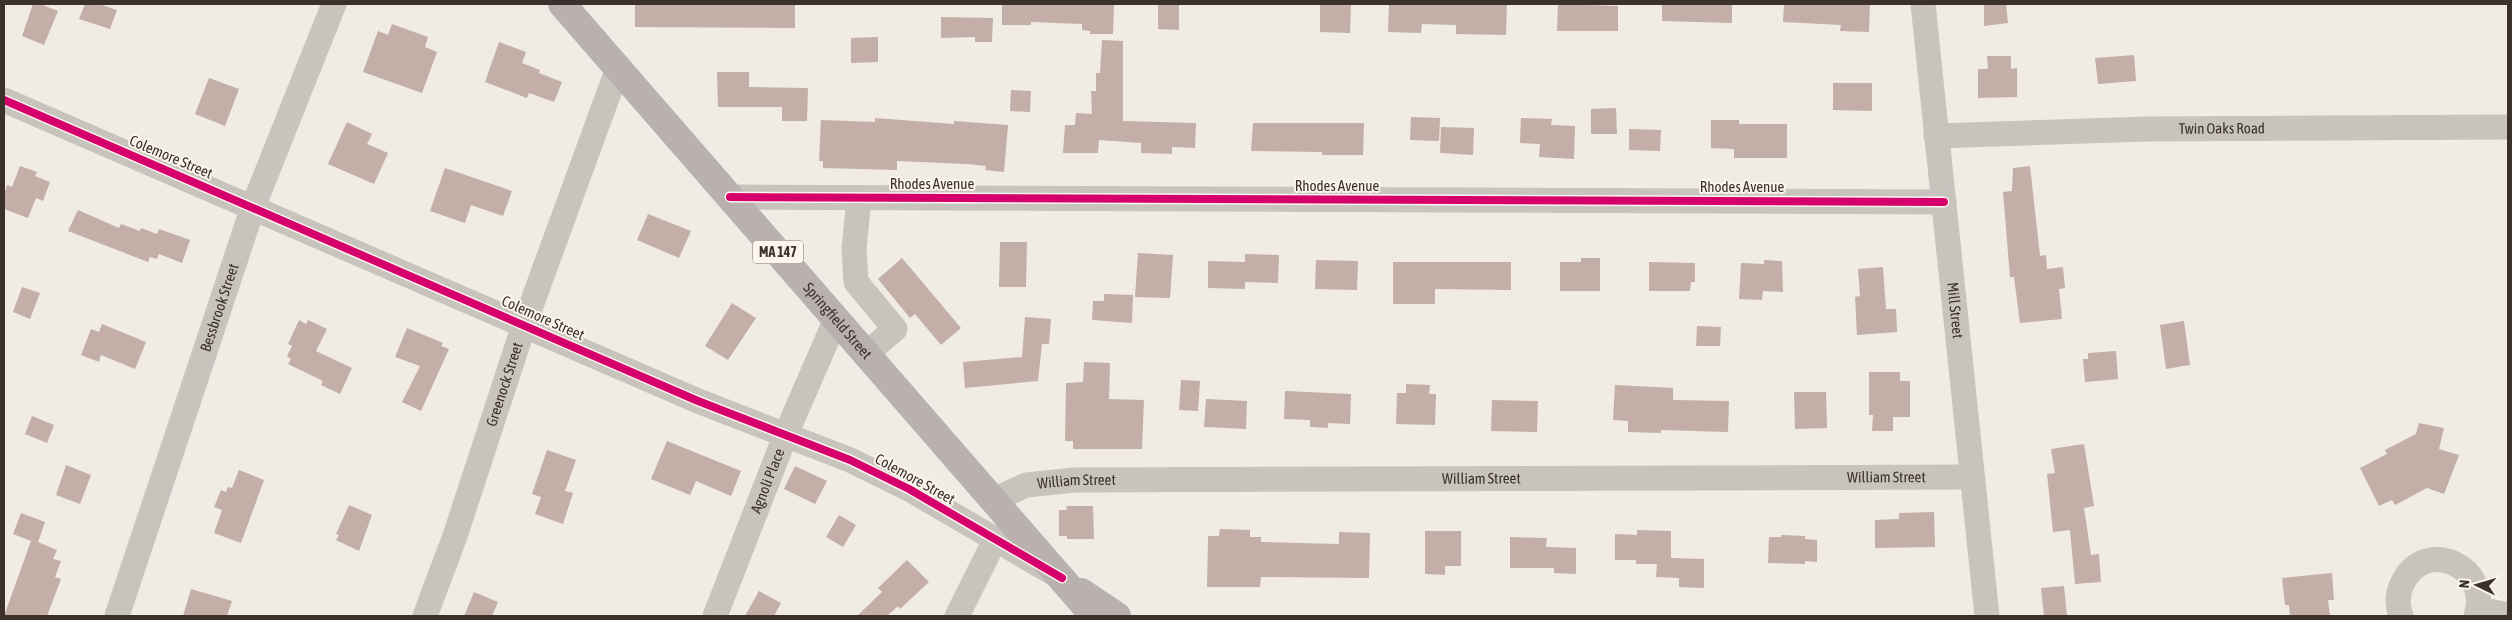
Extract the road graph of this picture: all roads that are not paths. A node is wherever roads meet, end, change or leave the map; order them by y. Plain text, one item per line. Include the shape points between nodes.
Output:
1 (334, 4) edge
2 (562, 4) edge
3 (1922, 4) edge
4 (618, 68) junction
5 (4, 100) edge
6 (2508, 127) edge
7 (1936, 136) junction
8 (730, 197) junction
9 (859, 198) junction
10 (1944, 202) junction
11 (253, 207) junction
12 (836, 319) junction
13 (524, 324) junction
14 (866, 354) junction
15 (786, 434) junction
16 (1972, 477) junction
17 (994, 500) junction
18 (1001, 543) junction
19 (1062, 578) junction
20 (1084, 612) edge
21 (2477, 612) edge
22 (2508, 615) edge
23 (116, 616) edge
24 (425, 616) edge
25 (716, 616) edge
26 (957, 616) edge
27 (974, 616) edge
28 (1117, 616) edge
29 (1987, 616) edge
30 (2401, 616) edge

1 - 11 street, Bessbrook Street
2 - 4 main road, Springfield Street / MA 147
3 - 7 street, Mill Street
4 - 8 main road, Springfield Street / MA 147
4 - 13 street, Greenock Street
5 - 11 street, Colemore Street
6 - 7 street, Twin Oaks Road via 2147,130
7 - 10 street, Mill Street
8 - 9 street, Rhodes Avenue
8 - 12 main road, Springfield Street / MA 147
9 - 10 street, Rhodes Avenue
9 - 14 street via 854,249 856,282 895,329
10 - 16 street, Mill Street
11 - 13 street, Colemore Street
11 - 23 street, Bessbrook Street
12 - 14 main road, Springfield Street / MA 147
12 - 15 street, Agnoli Place
13 - 15 street, Colemore Street via 698,401
13 - 24 street, Greenock Street via 455,536
14 - 17 main road, Springfield Street / MA 147
15 - 18 street, Colemore Street via 881,474
15 - 25 street, Agnoli Place
16 - 17 street, William Street via 1069,480 1026,485
16 - 29 street, Mill Street
17 - 19 main road, Springfield Street / MA 147
18 - 19 street, Colemore Street
18 - 26 street
18 - 27 street
19 - 20 main road, Springfield Street / MA 147
19 - 28 main road
21 - 22 street
21 - 30 street via 2479,600 2475,583 2465,569 2449,561 2432,560 2416,567 2404,580 2398,596

